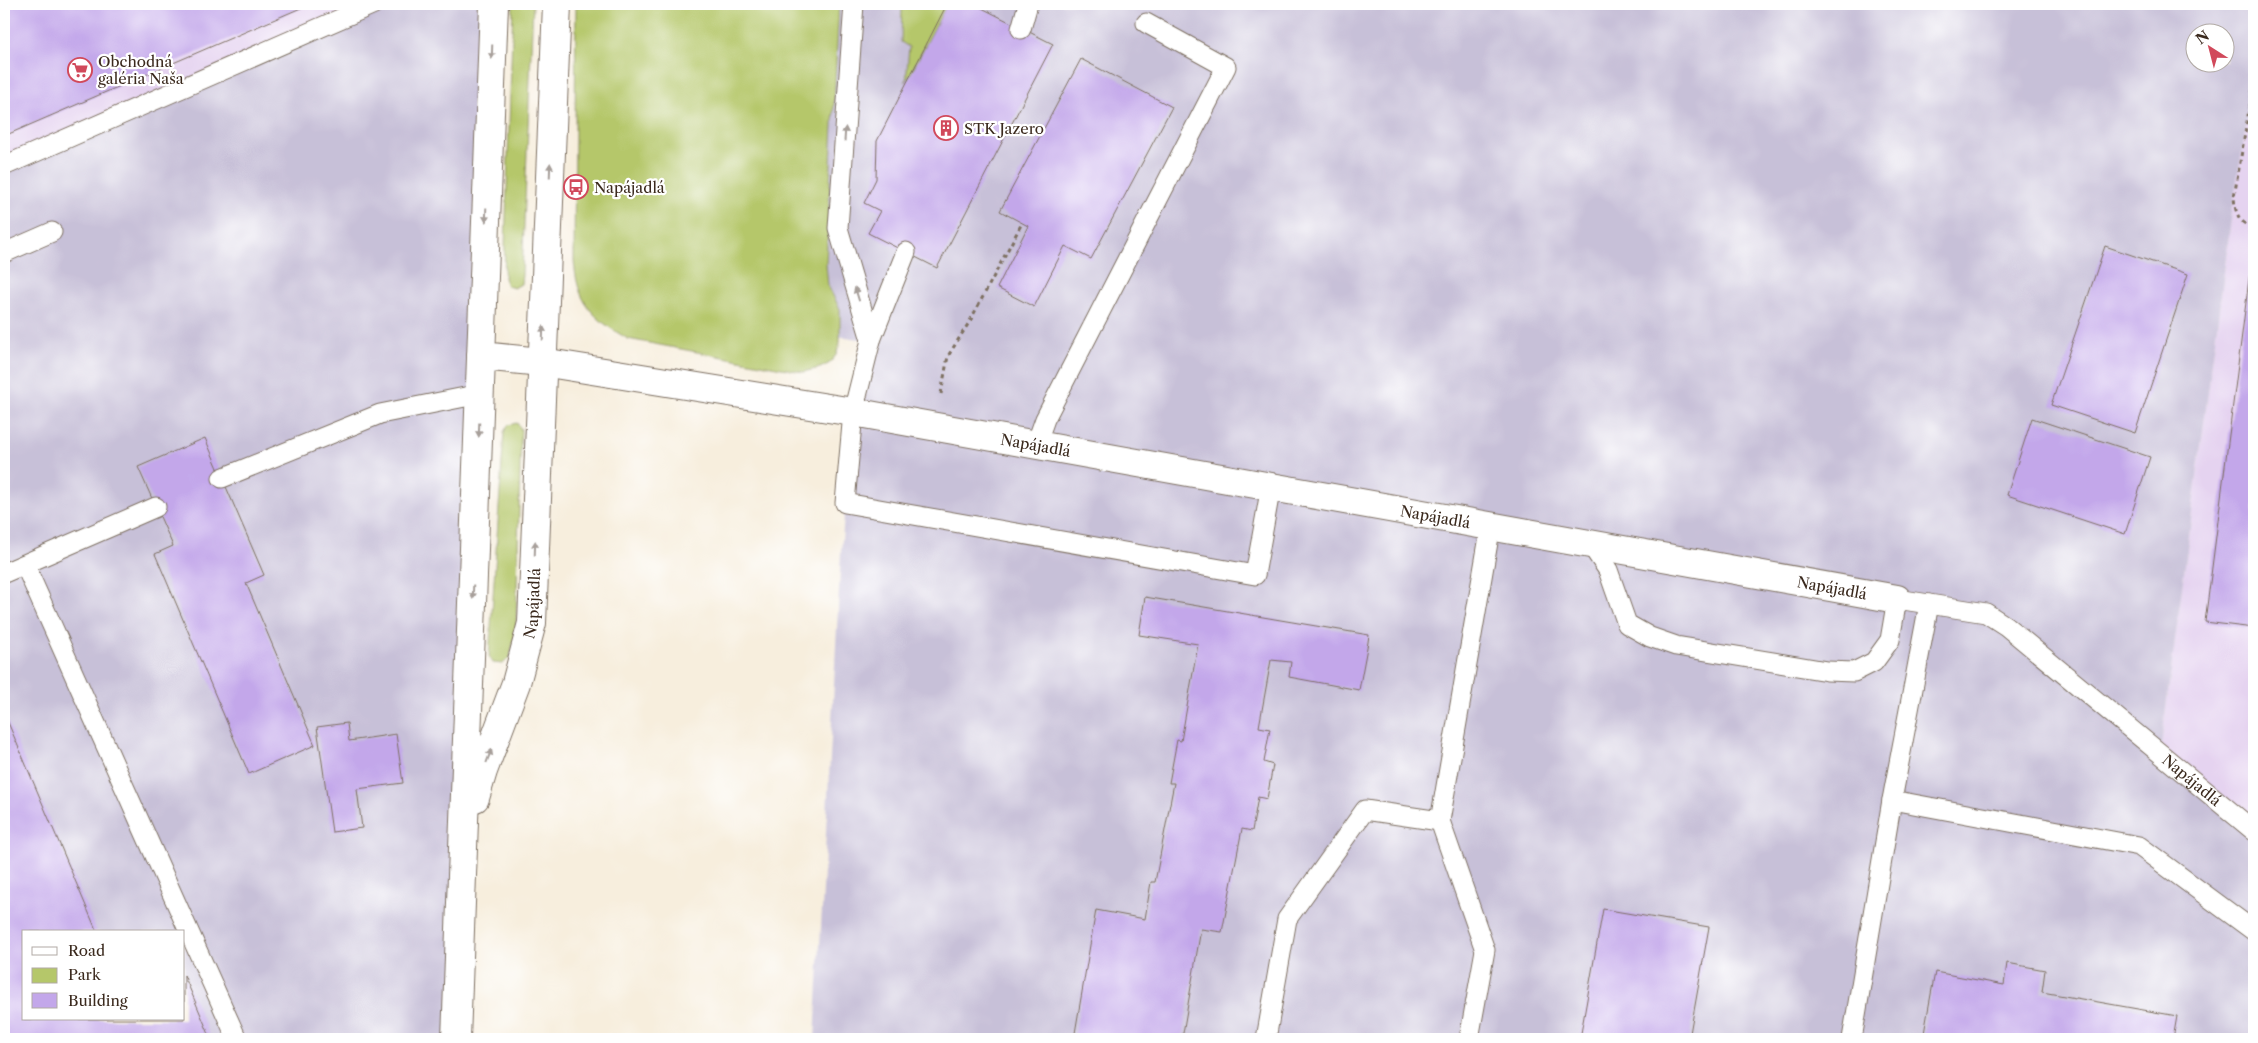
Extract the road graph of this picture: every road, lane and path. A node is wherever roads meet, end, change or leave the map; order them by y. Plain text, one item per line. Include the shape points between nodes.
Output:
1 (374, 4) edge
2 (494, 4) edge
3 (557, 4) edge
4 (854, 4) edge
5 (1028, 4) edge
6 (1146, 24) dead end
7 (1021, 29) dead end
8 (2254, 81) edge
9 (4, 166) edge
10 (1022, 223) dead end
11 (2254, 227) edge
12 (52, 232) dead end
13 (906, 252) dead end
14 (4, 253) edge
15 (871, 340) junction
16 (481, 356) junction
17 (542, 362) junction
18 (480, 394) junction
19 (853, 412) junction
20 (935, 427) junction
21 (1036, 444) junction
22 (222, 478) dead end
23 (1271, 486) junction
24 (156, 507) dead end
25 (1492, 525) junction
26 (1591, 545) junction
27 (25, 565) junction
28 (4, 573) edge
29 (1898, 599) junction
30 (1930, 604) junction
31 (1892, 800) junction
32 (1440, 821) junction
33 (2254, 831) edge
34 (464, 836) junction
35 (2254, 931) edge
36 (237, 1039) edge
37 (456, 1039) edge
38 (1266, 1039) edge
39 (1469, 1039) edge
40 (1852, 1039) edge

1 - 9 lane
2 -> 16 street, Napájadlá
17 -> 3 street, Napájadlá
15 -> 4 lane via 838,228
5 - 7 lane
6 - 21 lane via 1226,67 1045,419
8 - 11 path via 2234,197 2240,220
10 - 20 path via 970,322 948,356
12 - 14 lane
13 - 15 lane
15 - 19 lane
16 - 17 street, Napájadlá
16 - 18 street, Napájadlá
17 - 19 street, Napájadlá
34 -> 17 street, Napájadlá via 483,771 516,684 532,623
18 - 22 lane via 380,414
18 -> 34 street, Napájadlá
19 - 20 street, Napájadlá
19 - 23 lane via 845,504 1255,575
20 - 21 street, Napájadlá
21 - 23 street, Napájadlá
23 - 25 street, Napájadlá
24 - 27 lane
25 - 26 street, Napájadlá
25 - 32 lane
26 - 29 street, Napájadlá
26 - 29 lane via 1608,570 1627,624 1650,638 1676,646 1828,671 1854,672 1874,662 1890,640
27 - 28 lane
27 - 36 lane
29 - 30 lane, Napájadlá
30 - 31 lane
30 - 33 lane, Napájadlá via 1986,613 2006,626
31 - 35 lane via 2138,846
31 - 40 lane
32 - 38 lane via 1365,810 1287,919
32 - 39 lane via 1486,950
34 - 37 street, Napájadlá

